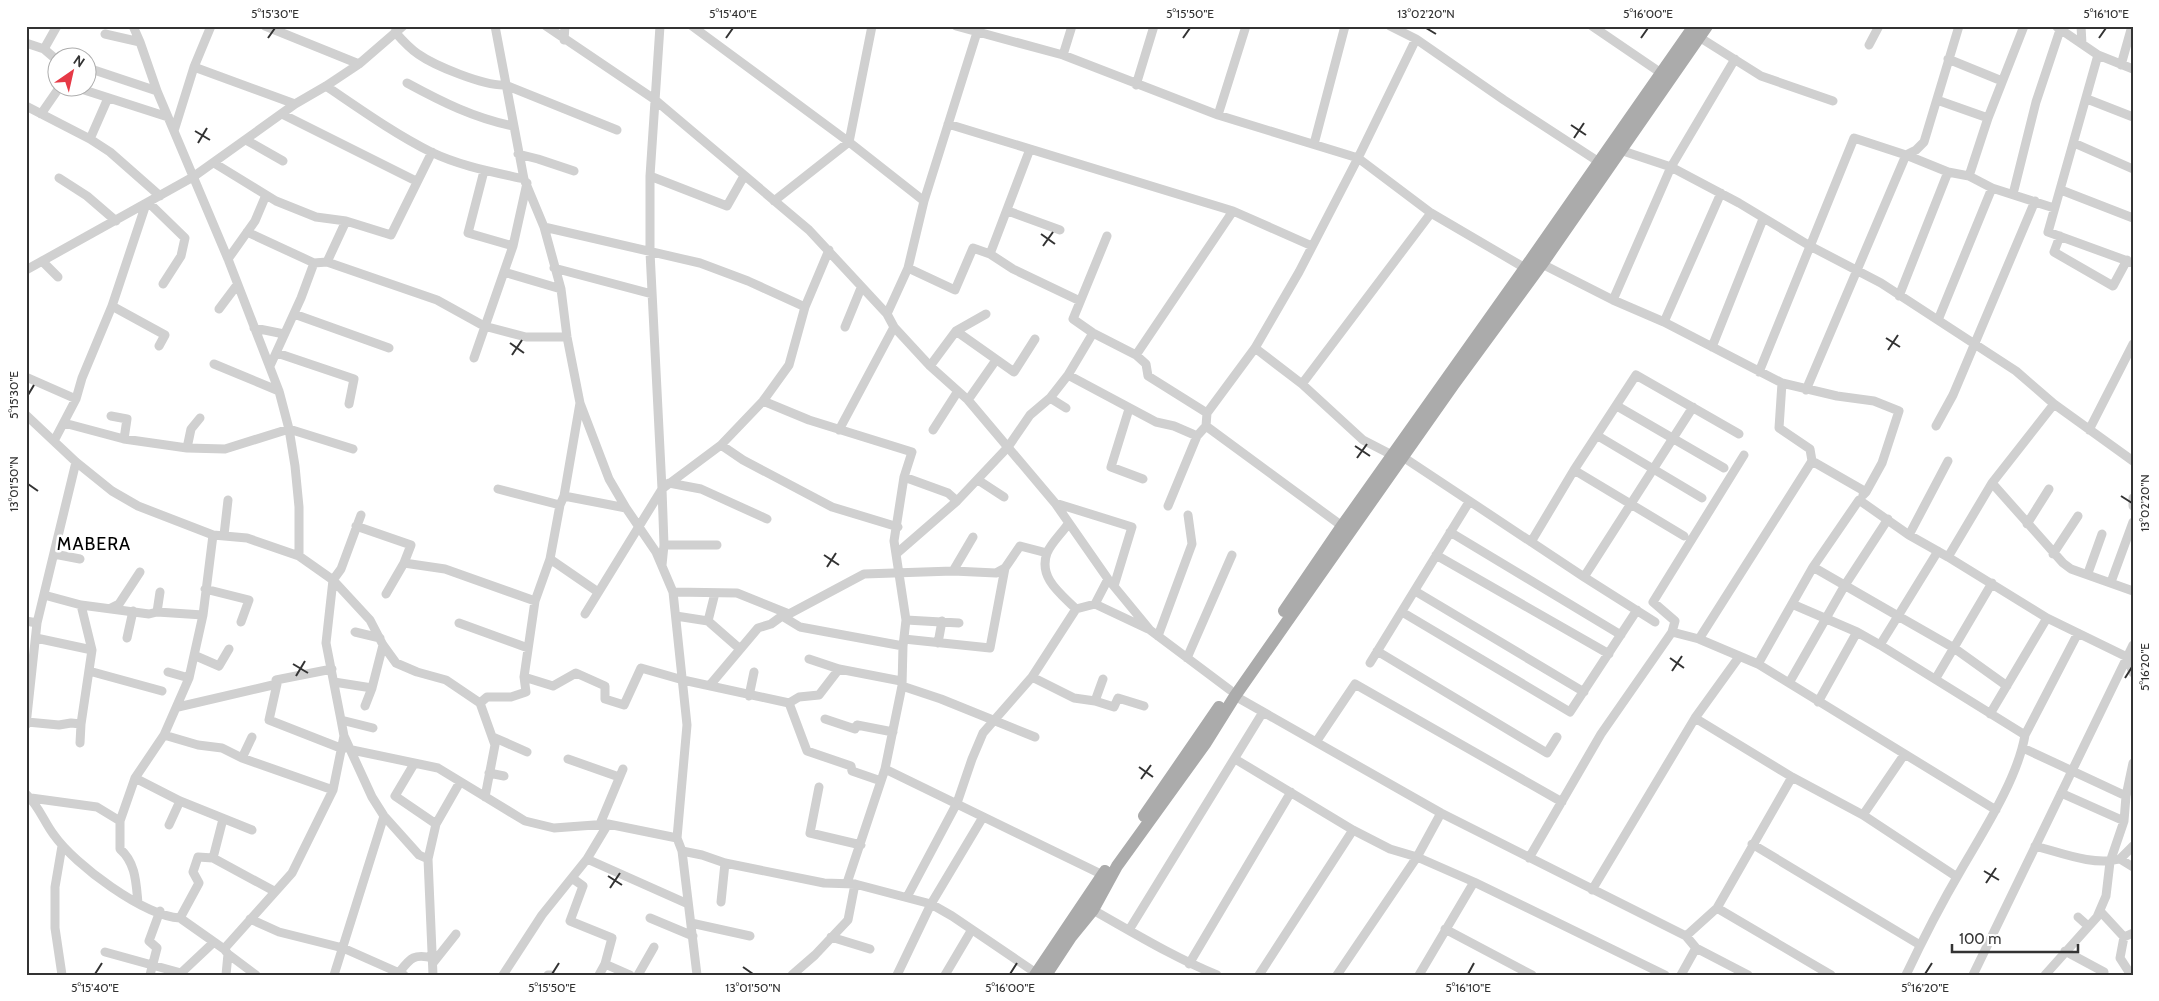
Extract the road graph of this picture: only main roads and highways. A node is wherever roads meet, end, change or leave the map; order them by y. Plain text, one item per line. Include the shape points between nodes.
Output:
1 (1707, 26) edge
2 (1697, 32) edge
3 (1397, 456) junction
4 (1360, 509) junction
5 (1233, 693) junction
6 (1039, 974) edge

1 - 2 main road
2 - 3 main road via 1542,264
2 - 3 main road via 1660,73
3 - 4 main road
4 - 5 main road
4 - 5 main road via 1342,526
5 - 6 main road via 1103,875
5 - 6 main road via 1205,744 1118,866 1093,910

